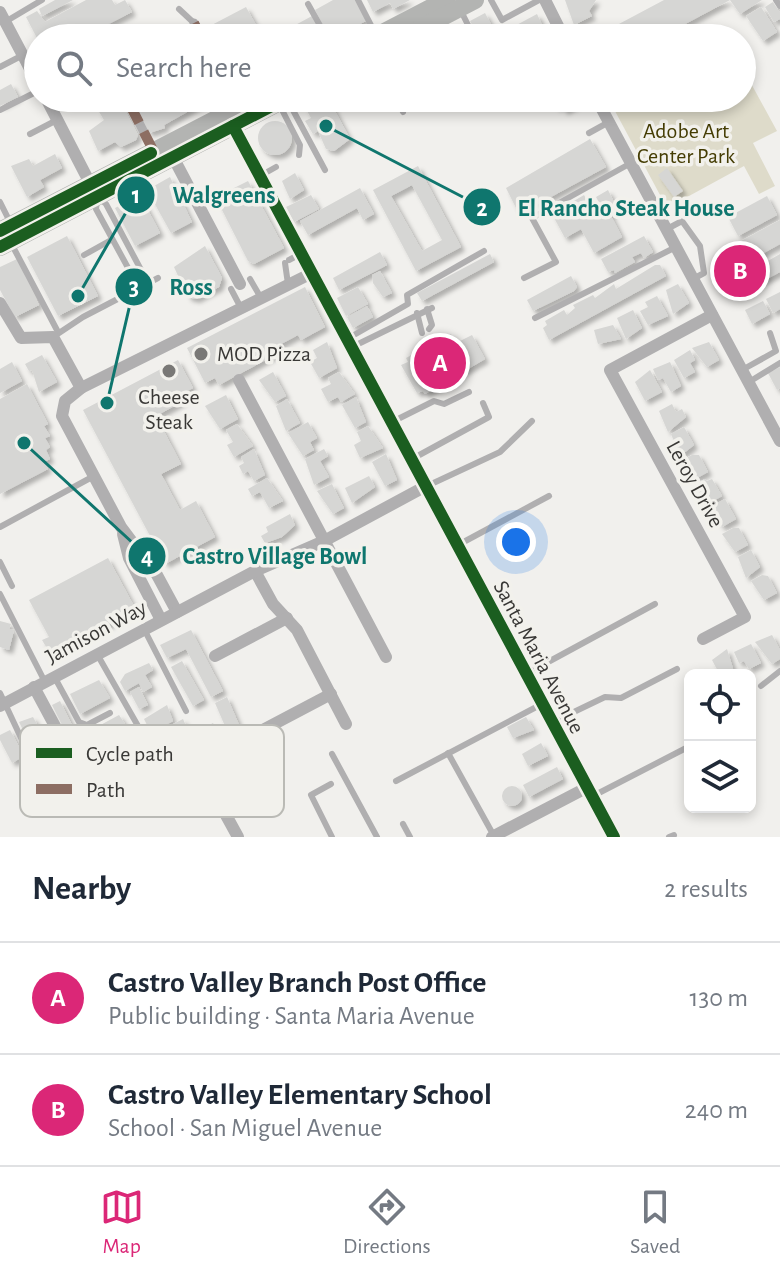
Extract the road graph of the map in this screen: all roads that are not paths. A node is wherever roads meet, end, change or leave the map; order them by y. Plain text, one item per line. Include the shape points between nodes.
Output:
1 (42, 0) edge
2 (358, 0) edge
3 (491, 0) edge
4 (542, 0) edge
5 (776, 0) edge
6 (308, 4) dead end
7 (448, 5) edge
8 (780, 6) edge
9 (179, 9) dead end
10 (3, 17) edge
11 (194, 23) edge
12 (319, 24) edge
13 (369, 24) edge
14 (405, 24) edge
15 (422, 24) edge
16 (466, 24) edge
17 (556, 24) edge
18 (23, 55) joint
19 (0, 67) edge
20 (24, 98) edge
21 (0, 110) edge
22 (49, 112) edge
23 (54, 112) edge
24 (134, 112) edge
25 (231, 112) edge
26 (232, 112) edge
27 (233, 112) edge
28 (288, 112) edge
29 (291, 112) edge
30 (604, 112) edge
31 (609, 122) junction
32 (589, 133) dead end
33 (30, 134) dead end
34 (154, 152) junction
35 (299, 155) dead end
36 (173, 157) junction
37 (631, 163) junction
38 (276, 167) dead end
39 (325, 170) dead end
40 (260, 176) junction
41 (94, 191) junction
42 (0, 202) edge
43 (12, 228) edge
44 (666, 230) junction
45 (111, 240) junction
46 (676, 247) junction
47 (302, 248) junction
48 (484, 251) dead end
49 (84, 255) dead end
50 (313, 268) junction
51 (158, 278) dead end
52 (524, 278) dead end
53 (693, 279) junction
54 (148, 283) junction
55 (240, 284) junction
56 (288, 284) junction
57 (139, 288) junction
58 (261, 298) junction
59 (0, 303) edge
60 (241, 308) junction
61 (417, 313) junction
62 (712, 315) junction
63 (535, 318) dead end
64 (770, 333) dead end
65 (56, 335) junction
66 (350, 343) junction
67 (780, 363) edge
68 (745, 376) junction
69 (239, 380) dead end
70 (81, 388) junction
71 (469, 392) dead end
72 (483, 403) dead end
73 (390, 412) junction
74 (532, 421) dead end
75 (780, 441) edge
76 (412, 459) junction
77 (94, 476) junction
78 (426, 486) junction
79 (549, 496) dead end
80 (0, 527) edge
81 (121, 527) junction
82 (324, 541) junction
83 (458, 545) junction
84 (0, 562) edge
85 (255, 571) junction
86 (12, 586) dead end
87 (0, 594) edge
88 (655, 604) dead end
89 (177, 612) junction
90 (287, 618) junction
91 (161, 620) junction
92 (144, 629) junction
93 (703, 639) dead end
94 (97, 654) junction
95 (215, 656) dead end
96 (386, 657) dead end
97 (677, 669) dead end
98 (780, 671) edge
99 (526, 674) junction
100 (44, 682) junction
101 (761, 686) dead end
102 (331, 694) junction
103 (1, 701) edge
104 (542, 704) junction
105 (186, 711) dead end
106 (110, 713) dead end
107 (552, 723) junction
108 (346, 724) dead end
109 (58, 725) edge
110 (137, 725) edge
111 (272, 725) edge
112 (20, 738) edge
113 (684, 749) edge
114 (448, 753) junction
115 (332, 754) dead end
116 (396, 781) dead end
117 (331, 784) dead end
118 (590, 792) junction
119 (227, 817) edge
120 (403, 824) dead end
121 (238, 837) edge
122 (332, 837) edge
123 (377, 837) edge
124 (410, 837) edge
125 (493, 837) edge
126 (614, 837) edge

1 - 10 lane
2 - 13 lane
3 - 4 lane via 502,20
4 - 17 street
5 - 8 lane
6 - 12 lane
7 - 14 main road
7 - 15 main road
7 - 16 lane
9 - 11 lane
10 - 18 street
18 - 19 lane
20 - 21 lane
22 - 33 lane
23 - 41 street
24 - 34 street
25 - 34 main road
26 - 36 main road
27 - 40 street, Santa Maria Avenue
28 - 35 lane
29 - 39 lane
30 - 31 street
31 - 32 lane
31 - 37 street
34 - 41 main road
36 - 41 main road
36 - 55 street
37 - 44 street
37 - 52 lane via 532,218 556,262
38 - 40 lane
40 - 47 street, Santa Maria Avenue
41 - 43 main road
41 - 43 main road
41 - 45 lane via 96,209
41 - 54 lane
42 - 43 lane
43 - 65 lane
44 - 46 street
44 - 53 lane via 682,221 693,232 704,273
45 - 49 lane
45 - 57 lane
46 - 53 street
46 - 63 lane
47 - 50 street, Santa Maria Avenue
47 - 56 lane via 287,262
48 - 66 lane via 407,295 408,304
50 - 56 street
50 - 66 street, Santa Maria Avenue
51 - 54 lane
53 - 62 street
54 - 57 lane
55 - 58 lane
55 - 60 lane
56 - 58 street
57 - 65 lane
58 - 60 street
59 - 65 street via 21,338
60 - 70 street
61 - 61 lane via 429,309 432,325 426,331
61 - 66 lane
62 - 68 street via 737,350
62 - 93 street, Leroy Drive via 610,370 745,617
64 - 68 lane via 776,351
65 - 70 street
66 - 73 street, Santa Maria Avenue
67 - 68 lane
68 - 75 street
69 - 82 street
70 - 77 street via 65,401 62,416
71 - 73 lane via 444,404 434,401
72 - 76 lane via 489,417
73 - 76 street, Santa Maria Avenue
74 - 78 lane via 500,452
76 - 78 street, Santa Maria Avenue
77 - 80 lane
77 - 81 street
78 - 82 street, Jamison Way
78 - 83 street, Santa Maria Avenue
79 - 83 lane
81 - 89 street
81 - 91 street via 129,558
82 - 85 street, Jamison Way
82 - 96 street
83 - 99 street, Santa Maria Avenue via 485,587
84 - 86 lane
85 - 89 street, Jamison Way
85 - 90 street
87 - 100 lane
88 - 99 lane
89 - 91 street, Jamison Way
90 - 95 street
90 - 102 street
91 - 92 street, Jamison Way
92 - 94 street, Jamison Way
92 - 105 lane
94 - 100 street, Jamison Way
94 - 110 lane
97 - 107 lane via 621,698 605,697
98 - 101 lane
99 - 104 street, Santa Maria Avenue
100 - 103 street, Jamison Way
100 - 106 lane via 79,722 87,725
100 - 109 street
102 - 108 street
102 - 111 street
103 - 112 lane
104 - 107 street, Santa Maria Avenue
104 - 114 lane
107 - 118 street, Santa Maria Avenue
113 - 118 lane
114 - 116 lane
114 - 125 lane
115 - 123 lane
117 - 122 lane via 311,795
118 - 125 street
118 - 126 street, Santa Maria Avenue
119 - 121 street
120 - 124 lane

